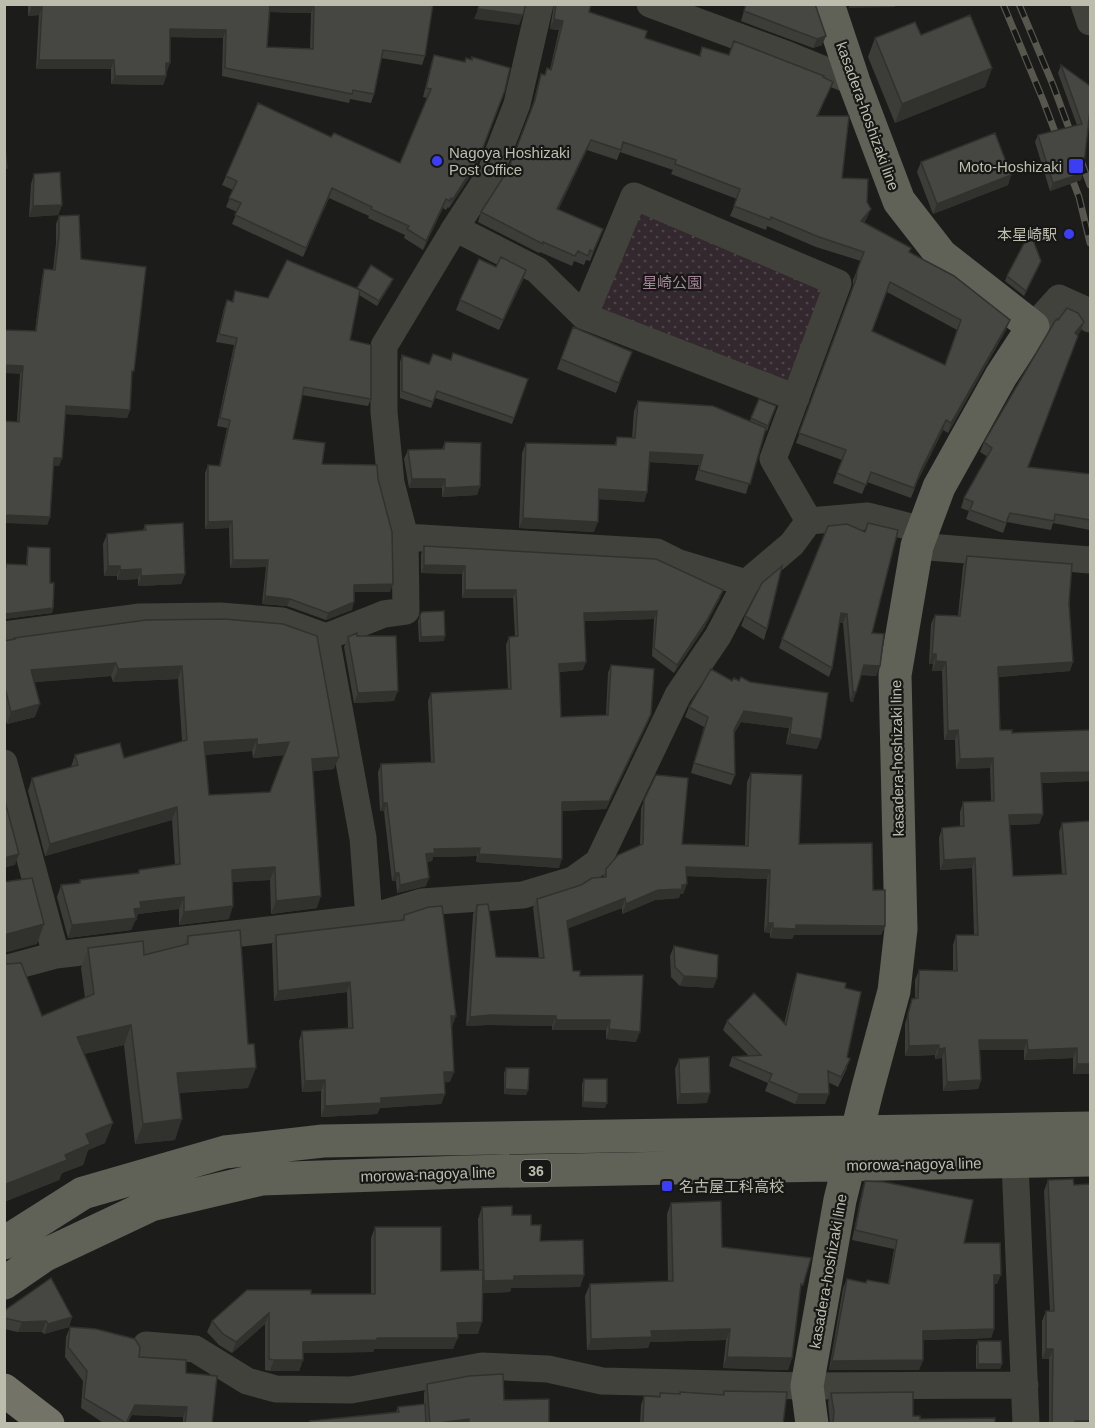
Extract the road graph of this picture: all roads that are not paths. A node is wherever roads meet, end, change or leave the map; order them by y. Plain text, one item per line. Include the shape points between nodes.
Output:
1 (540, 4) edge
2 (650, 4) edge
3 (828, 4) edge
4 (1084, 4) edge
5 (1090, 22) edge
6 (854, 82) junction
7 (455, 228) junction
8 (584, 316) junction
9 (1090, 320) edge
10 (1033, 327) junction
11 (796, 398) junction
12 (808, 521) junction
13 (405, 537) junction
14 (920, 538) junction
15 (1090, 560) edge
16 (746, 583) junction
17 (4, 635) edge
18 (326, 637) junction
19 (4, 763) edge
20 (369, 918) junction
21 (56, 955) junction
22 (4, 969) edge
23 (1090, 1128) edge
24 (856, 1132) junction
25 (1090, 1161) edge
26 (1015, 1162) junction
27 (848, 1165) junction
28 (4, 1243) edge
29 (4, 1283) edge
30 (146, 1345) dead end
31 (1025, 1384) junction
32 (807, 1386) junction
33 (4, 1390) edge
34 (48, 1424) edge
35 (812, 1424) edge
36 (1026, 1424) edge

1 - 7 street via 513,114 490,174
2 - 6 street
3 - 6 main road, kasadera-hoshizaki line
4 - 5 street
6 - 10 main road, kasadera-hoshizaki line via 899,201 941,255
7 - 8 street via 537,270
7 - 13 street via 384,346 385,423 392,483
8 - 11 street
8 - 11 street via 634,196 838,283
9 - 10 street via 1090,312 1059,298
10 - 14 main road, kasadera-hoshizaki line via 944,477
11 - 12 street via 773,459
12 - 14 street via 868,516
12 - 16 street via 792,544
13 - 16 street via 657,552 679,563
13 - 18 street via 406,612 384,614
14 - 15 street
14 - 24 main road, kasadera-hoshizaki line via 895,675 901,929 894,991
16 - 20 street via 718,636 678,695 597,862 573,880 523,895 422,902
17 - 18 street via 140,617 220,616 282,621
18 - 20 street via 363,838
19 - 21 street
20 - 21 street
21 - 22 street
23 - 24 main road, 36
24 - 27 main road, kasadera-hoshizaki line
24 - 28 main road, 36 via 323,1141 225,1152 83,1193
25 - 26 main road, morowa-nagoya line / 36
26 - 27 main road, morowa-nagoya line / 36
26 - 31 street
27 - 29 main road, morowa-nagoya line / 36 via 262,1179 151,1205 45,1255
27 - 32 main road, kasadera-hoshizaki line
30 - 32 street via 195,1349 247,1381 276,1389 351,1390 482,1366 548,1369 602,1381
31 - 32 street
31 - 36 street
32 - 35 main road, kasadera-hoshizaki line
33 - 34 highway

